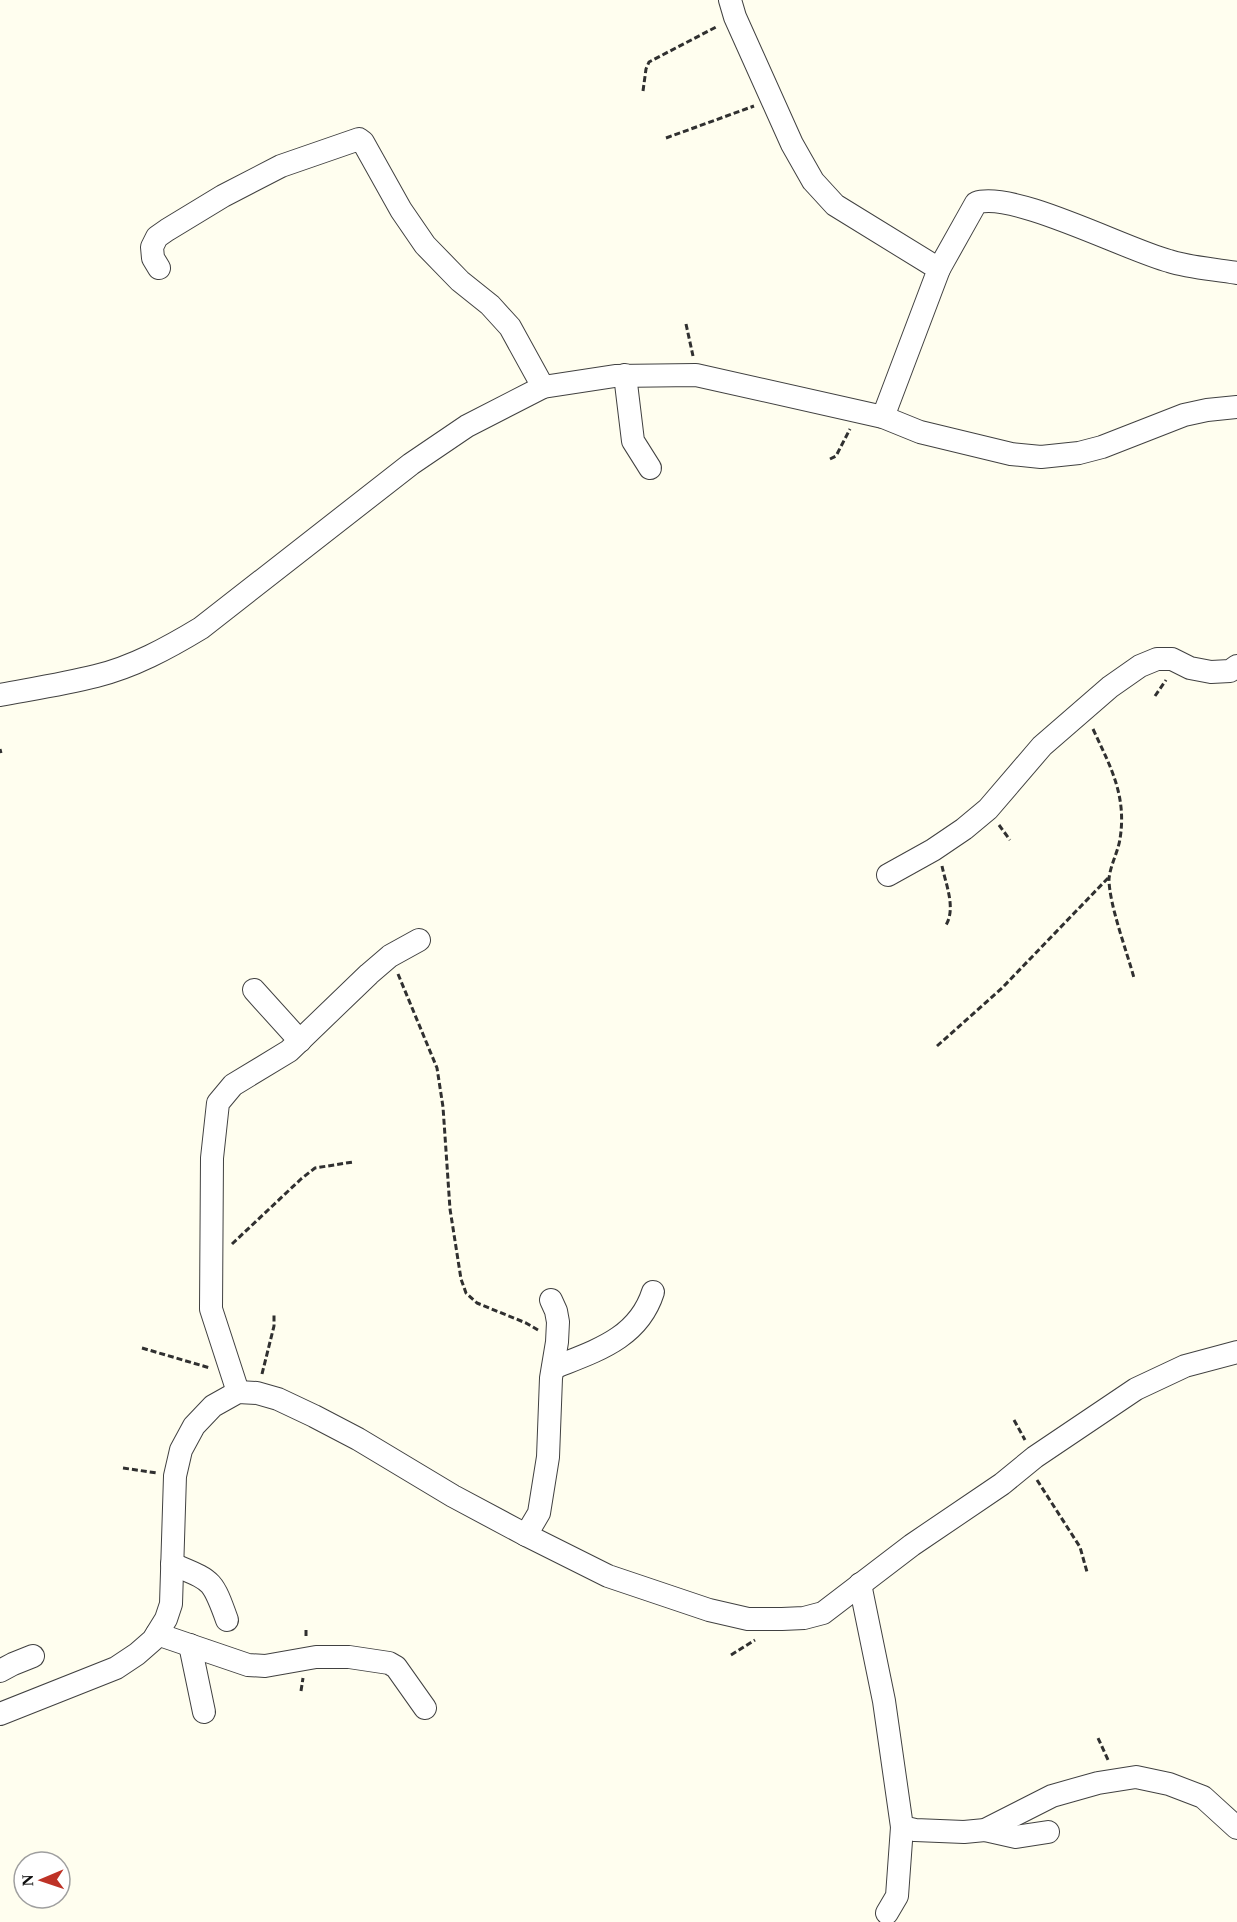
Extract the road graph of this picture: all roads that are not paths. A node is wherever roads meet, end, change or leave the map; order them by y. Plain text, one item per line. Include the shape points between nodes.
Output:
1 (733, 8) edge
2 (159, 268) dead end
3 (939, 269) junction
4 (1237, 273) edge
5 (625, 375) junction
6 (543, 387) junction
7 (1237, 407) edge
8 (883, 417) junction
9 (650, 468) dead end
10 (1237, 666) edge
11 (0, 695) edge
12 (888, 875) dead end
13 (419, 940) dead end
14 (254, 990) dead end
15 (300, 1041) junction
16 (653, 1292) dead end
17 (551, 1300) dead end
18 (1237, 1352) edge
19 (553, 1368) junction
20 (242, 1387) junction
21 (526, 1535) junction
22 (172, 1564) junction
23 (861, 1584) junction
24 (227, 1620) dead end
25 (157, 1634) junction
26 (190, 1645) junction
27 (33, 1656) dead end
28 (0, 1671) edge
29 (425, 1708) dead end
30 (204, 1712) dead end
31 (0, 1714) edge
32 (902, 1827) junction
33 (1237, 1828) edge
34 (985, 1830) junction
35 (1048, 1832) dead end
36 (887, 1913) dead end

1 - 3 street via 792,144 834,205
2 - 6 street via 152,247 167,230 281,166 359,139 426,245 510,327
3 - 4 street via 976,203 994,200 1046,214 1170,262
3 - 8 street
5 - 6 street
5 - 8 street via 696,375
5 - 9 street via 633,441
6 - 11 street via 467,426 411,464 180,641 97,676
7 - 8 street via 1184,414 1102,447 1061,457 1011,454 920,432
10 - 12 street via 1230,671 1211,672 1172,659 1157,659 1133,671 1042,746 988,809 964,829
13 - 15 street via 390,956
14 - 15 street
15 - 20 street via 233,1085 218,1103 212,1158 211,1309
16 - 19 street via 643,1316 629,1332 597,1351
17 - 19 street via 558,1323
18 - 23 street via 1185,1366 1136,1389
19 - 21 street via 543,1495 539,1513
20 - 21 street via 314,1416
20 - 22 street via 213,1406 194,1426 181,1450 175,1476
21 - 23 street via 608,1576 748,1619 823,1613
22 - 24 street via 206,1579 214,1587
22 - 25 street via 171,1604
23 - 32 street via 884,1701
25 - 26 street
25 - 31 street via 116,1668
26 - 29 street via 248,1665 316,1657 389,1663
26 - 30 street
27 - 28 street
32 - 34 street
32 - 36 street via 897,1896
33 - 34 street via 1203,1797 1136,1777 1052,1796
34 - 35 street via 1016,1837

